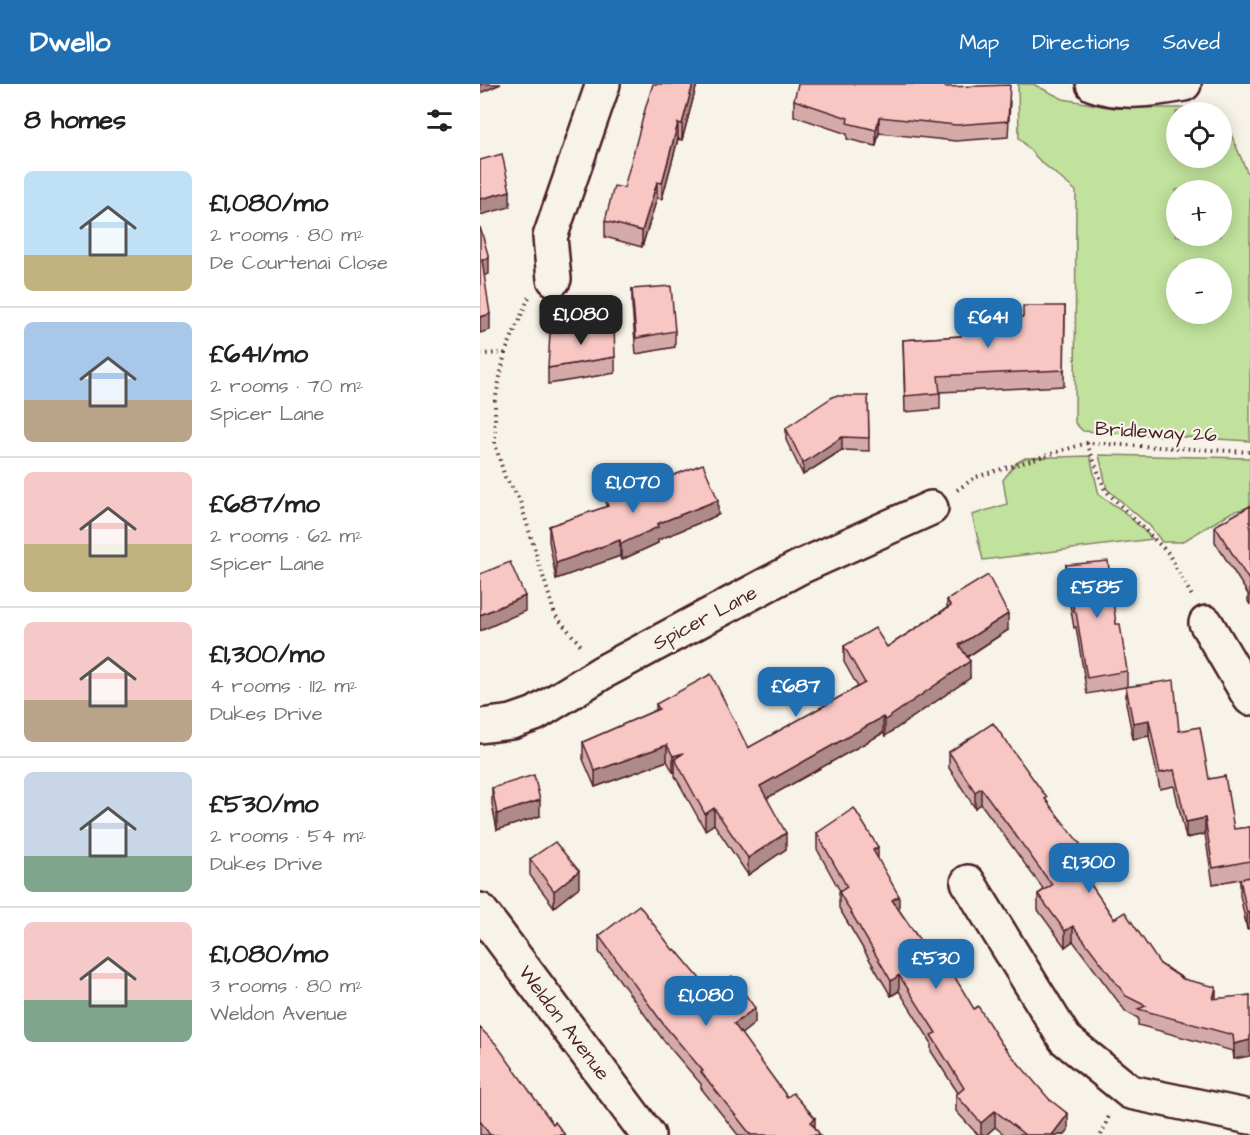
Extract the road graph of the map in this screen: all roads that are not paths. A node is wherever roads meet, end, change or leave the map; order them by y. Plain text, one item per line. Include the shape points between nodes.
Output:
1 (603, 84) edge
2 (1093, 84) edge
3 (1184, 84) edge
4 (554, 279) road end
5 (931, 508) road end
6 (1206, 623) road end
7 (1250, 698) edge
8 (480, 726) edge
9 (968, 882) dead end
10 (480, 910) edge
11 (1250, 1117) edge
12 (648, 1135) edge

1 - 4 street via 550,237
2 - 3 street via 1109,91
5 - 8 street, Spicer Lane via 798,568 603,672 535,714
6 - 7 street
9 - 11 street via 1065,1039 1130,1092
10 - 12 street, Weldon Avenue

